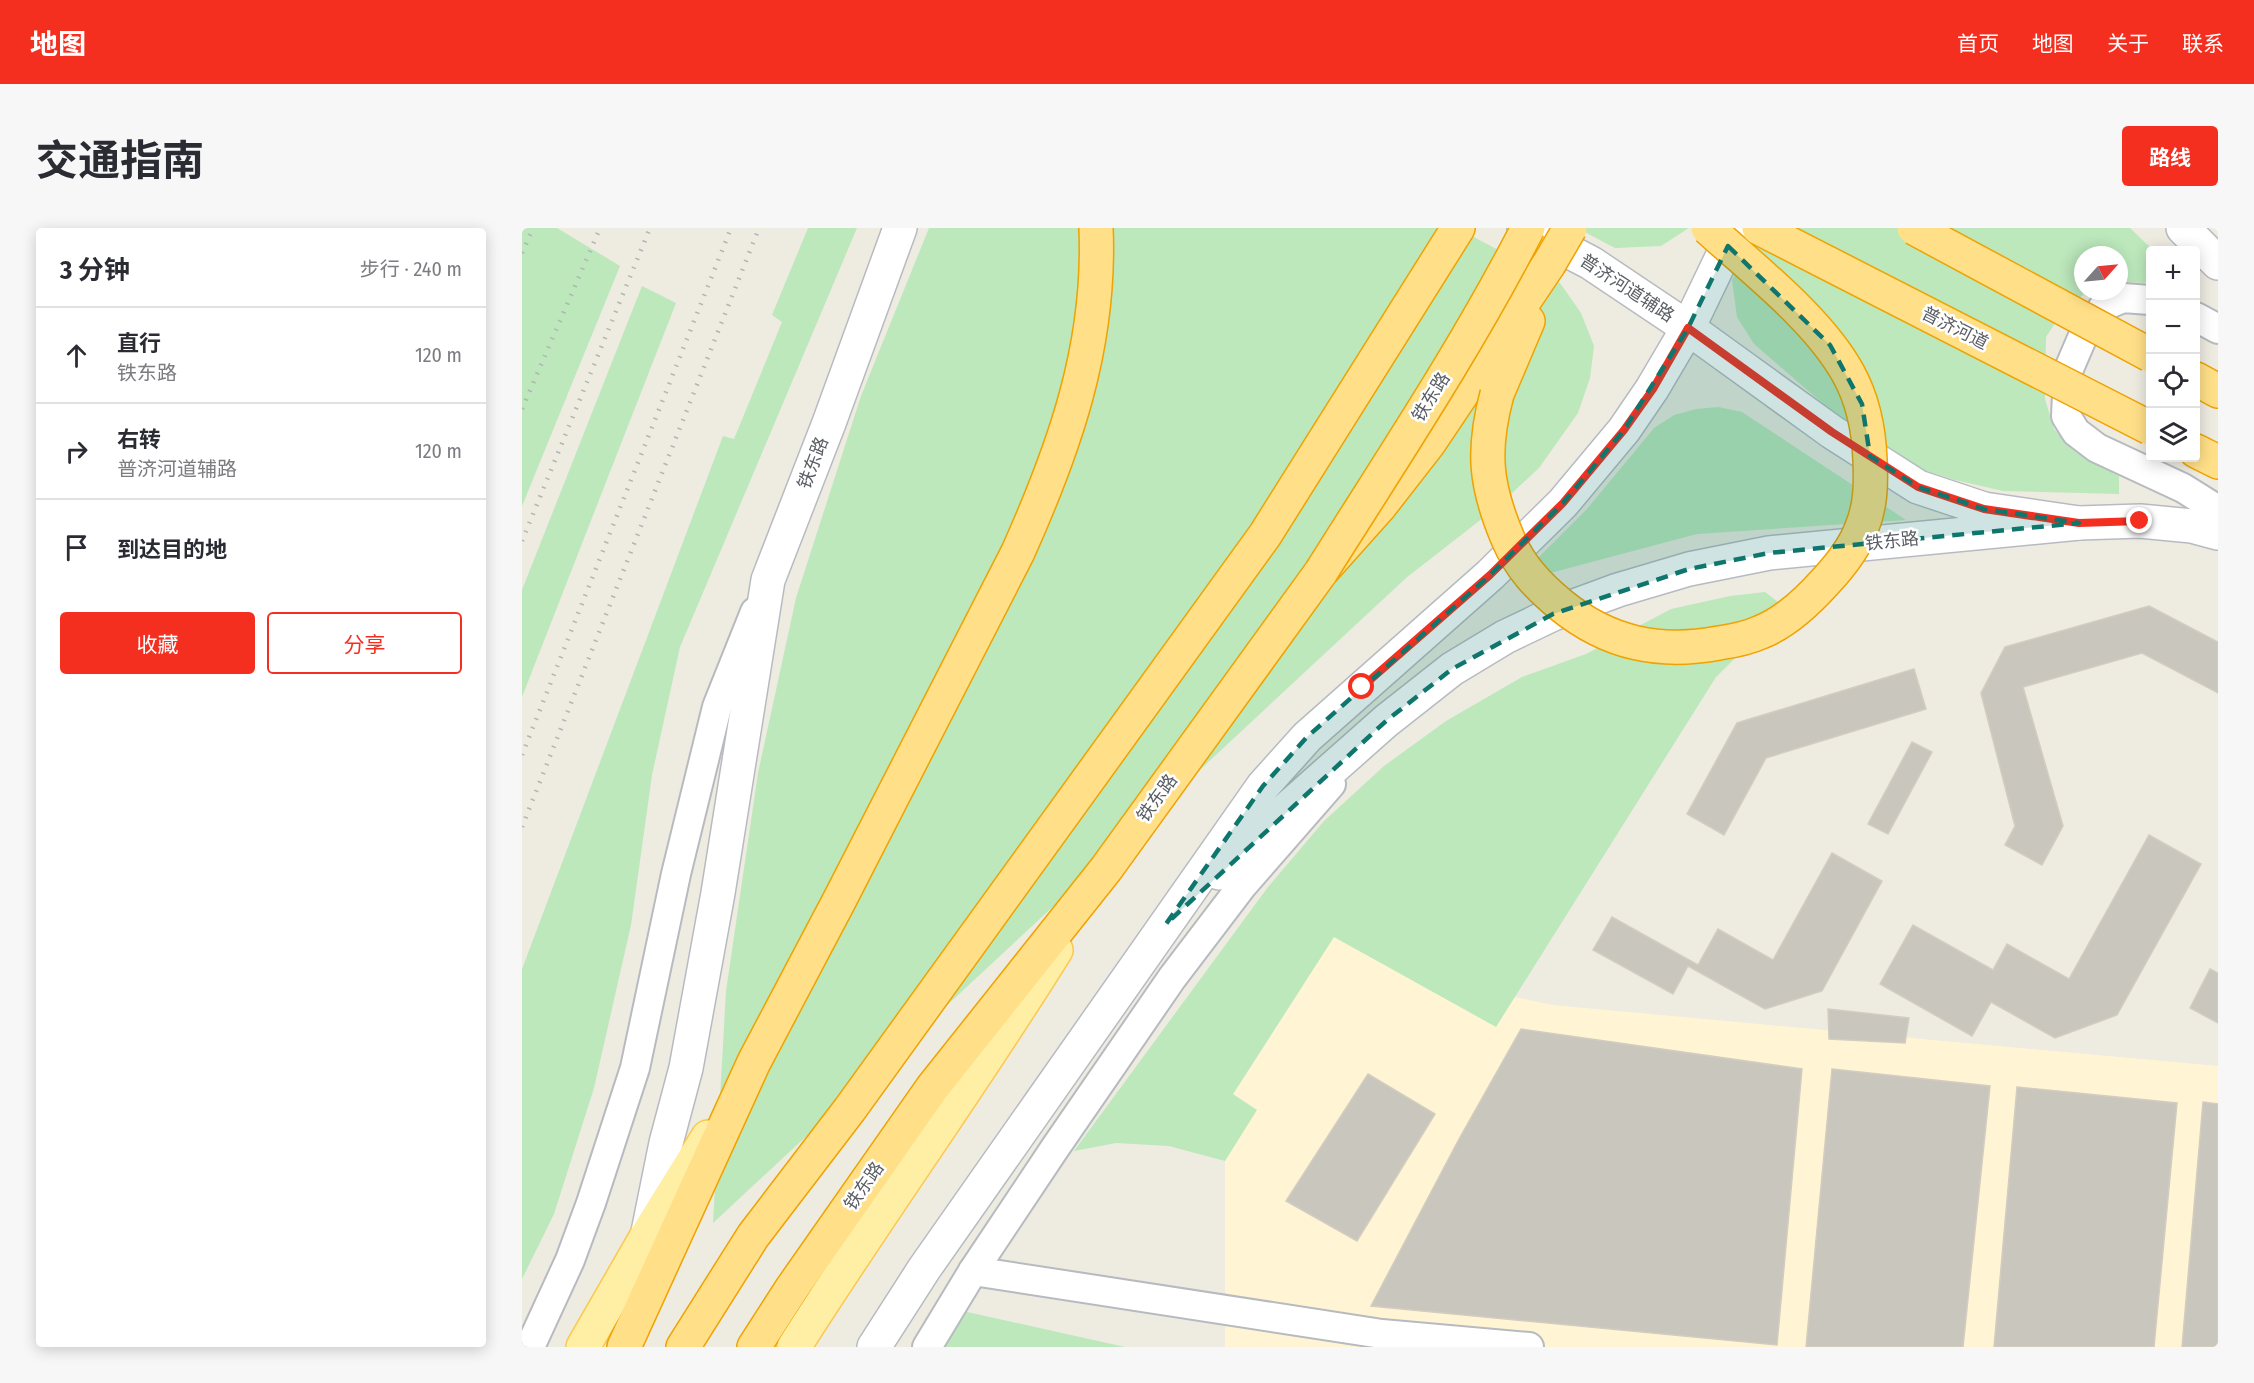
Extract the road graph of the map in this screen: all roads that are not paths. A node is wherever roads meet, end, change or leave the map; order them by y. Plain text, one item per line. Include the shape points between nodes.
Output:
1 (900, 228) edge
2 (1096, 228) edge
3 (1458, 228) edge
4 (1526, 228) edge
5 (1570, 228) edge
6 (1708, 228) edge
7 (1736, 228) edge
8 (1760, 228) edge
9 (1914, 228) edge
10 (2183, 228) edge
11 (2218, 263) edge
12 (1549, 264) junction
13 (2146, 300) edge
14 (2200, 319) edge
15 (1688, 328) junction
16 (2218, 329) edge
17 (2149, 354) edge
18 (2200, 381) edge
19 (2218, 391) edge
20 (2146, 425) edge
21 (2200, 453) edge
22 (2218, 462) edge
23 (2218, 510) edge
24 (2079, 523) junction
25 (2218, 533) edge
26 (1321, 572) junction
27 (768, 580) junction
28 (1386, 721) junction
29 (1106, 869) junction
30 (1166, 924) junction
31 (754, 1062) junction
32 (648, 1234) junction
33 (973, 1271) junction
34 (624, 1346) edge
35 (530, 1347) edge
36 (584, 1347) edge
37 (683, 1347) edge
38 (754, 1347) edge
39 (794, 1347) edge
40 (874, 1347) edge
41 (927, 1347) edge
42 (1529, 1347) edge

1 - 27 street, 铁东路
2 - 31 highway via 1096,283 1085,357 1058,460 1018,552
3 - 37 highway via 1265,535 857,1099 753,1236
4 - 15 street, 普济河道辅路 via 1591,263
4 - 26 highway, 铁东路, bridge via 1464,345
5 - 12 highway, bridge
6 - 12 highway, bridge via 1830,345 1862,404 1869,440 1868,506 1852,548 1811,598 1786,618 1737,640 1665,648 1621,639 1574,616 1529,576 1515,554 1492,494 1489,425 1497,394
7 - 15 street, 铁东路
8 - 20 highway, 普济河道, bridge
9 - 17 highway, bridge
10 - 11 street
12 - 26 highway, bridge via 1429,443
13 - 23 street via 2123,298 2104,306 2083,336 2068,371 2066,416 2076,432 2097,448 2184,488
14 - 16 street
15 - 24 street, 普济河道辅路 via 1832,432 1918,487 1984,509
15 - 30 street, 铁东路 via 1624,430 1563,503 1490,575 1307,737 1263,786
18 - 19 highway
21 - 22 highway
24 - 25 street, 普济河道辅路 via 2140,521
24 - 28 street, 铁东路 via 1769,554 1689,569 1553,614 1505,637 1452,669
26 - 29 highway, 铁东路
27 - 32 street, 铁东路 via 686,1068
27 - 35 street via 717,707 635,1068 617,1128 570,1260
28 - 30 street, 铁东路
28 - 33 street, 铁东路 via 1242,886 1186,960
29 - 38 highway, 铁东路 via 932,1088
29 - 39 main road via 1001,1039
30 - 40 street, 铁东路 via 924,1269
31 - 32 main road, 铁东路
31 - 34 highway
32 - 34 street, 铁东路
32 - 36 main road, 铁东路
33 - 41 street, 铁东路
33 - 42 street via 1382,1334

